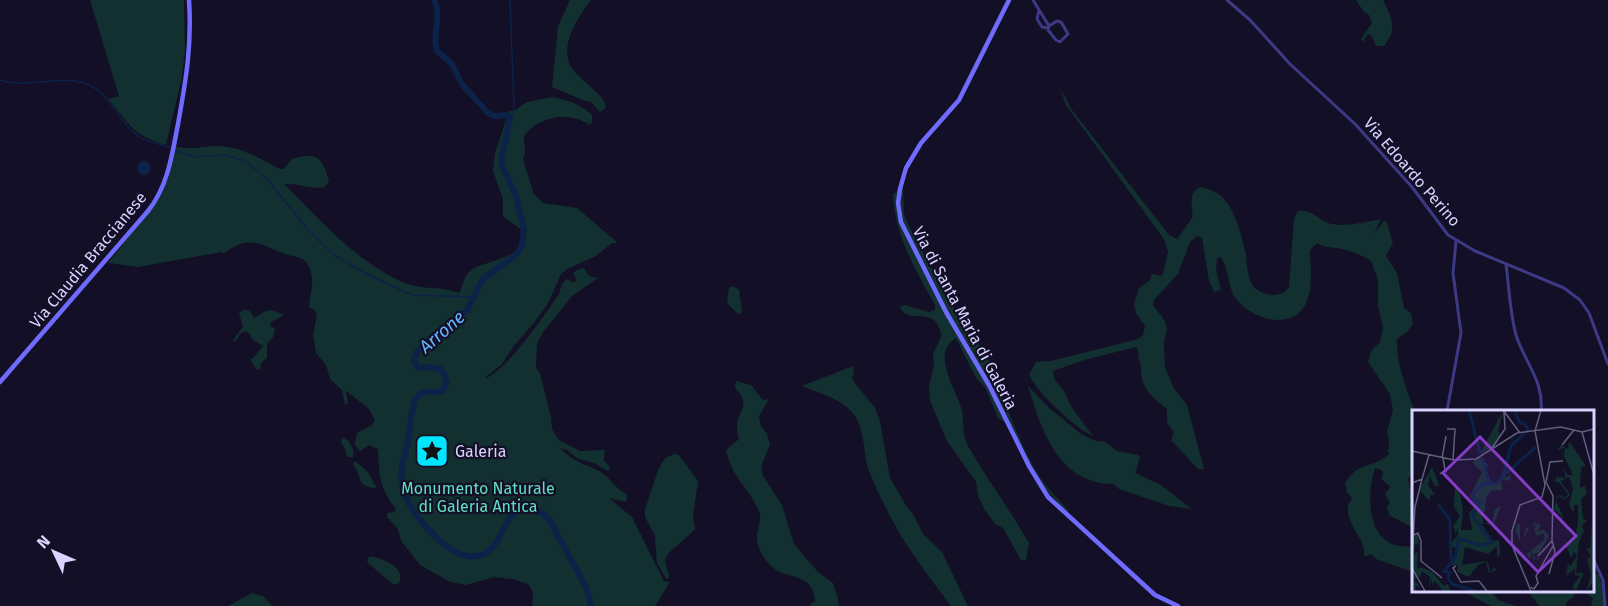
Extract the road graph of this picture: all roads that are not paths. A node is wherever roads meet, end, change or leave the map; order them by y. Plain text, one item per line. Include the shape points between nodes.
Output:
1 (189, 0) edge
2 (1009, 0) edge
3 (1033, 0) edge
4 (1227, 0) edge
5 (1039, 10) junction
6 (1049, 27) junction
7 (1456, 241) junction
8 (1506, 264) junction
9 (1608, 364) edge
10 (0, 382) edge
11 (1446, 410) edge
12 (1541, 410) edge
13 (1593, 558) edge
14 (1178, 606) edge
15 (1605, 606) edge

1 - 10 street, Via Claudia Braccianese via 191,46 187,79 171,162 159,195
2 - 14 street, Via di Santa Maria di Galeria via 958,100 921,143 906,168 898,203 901,222 1048,497 1155,595
3 - 5 street
4 - 7 street, Via Edoardo Perino via 1355,124
5 - 6 street
5 - 6 street via 1036,19 1042,27
6 - 6 street via 1059,21 1068,36 1058,41
7 - 8 street, Via Edoardo Perino
7 - 11 street via 1453,273 1461,333
8 - 9 street, Via Edoardo Perino via 1556,284 1580,300 1589,313
8 - 12 street via 1515,328 1539,386
13 - 15 street via 1603,580

